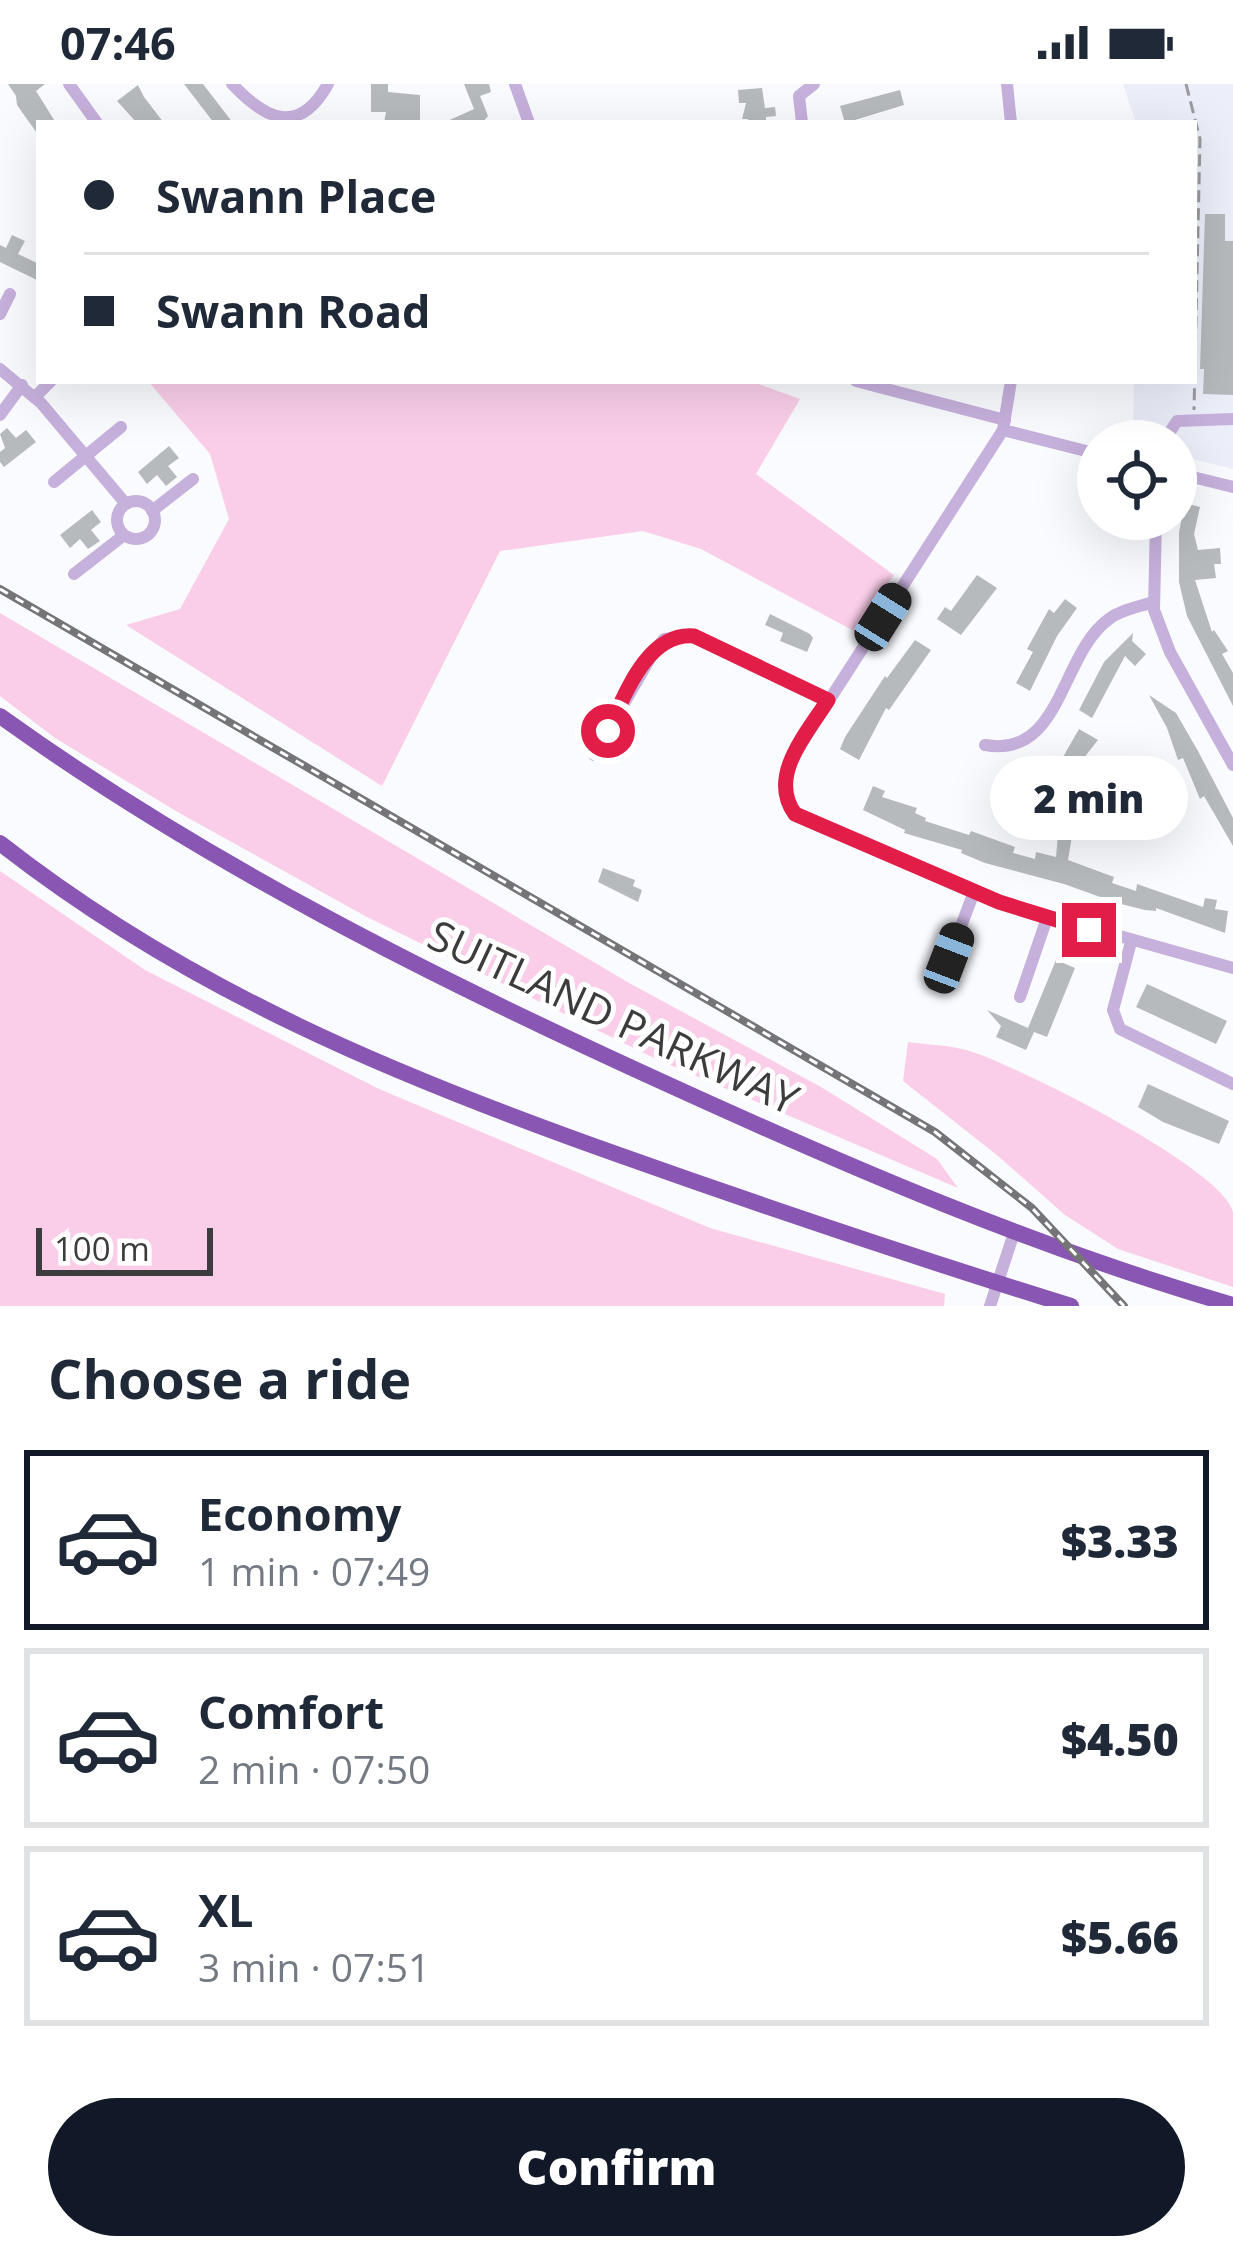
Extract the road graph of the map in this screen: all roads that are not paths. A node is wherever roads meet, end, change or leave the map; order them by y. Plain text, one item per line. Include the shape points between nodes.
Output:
1 (69, 84) edge
2 (232, 84) edge
3 (328, 84) edge
4 (515, 84) edge
5 (814, 84) edge
6 (1007, 84) edge
7 (95, 120) edge
8 (529, 120) edge
9 (802, 120) edge
10 (1011, 120) edge
11 (10, 294) dead end
12 (0, 314) edge
13 (0, 369) edge
14 (48, 384) edge
15 (866, 384) edge
16 (1011, 384) edge
17 (22, 386) junction
18 (35, 397) junction
19 (0, 415) edge
20 (1233, 419) edge
21 (1189, 420) edge
22 (1004, 425) junction
23 (121, 427) dead end
24 (1077, 448) edge
25 (86, 456) junction
26 (1197, 478) edge
27 (193, 479) dead end
28 (54, 482) dead end
29 (1233, 487) edge
30 (126, 504) junction
31 (152, 511) junction
32 (124, 535) junction
33 (1155, 540) edge
34 (74, 574) dead end
35 (1153, 602) junction
36 (828, 700) junction
37 (0, 716) edge
38 (985, 745) dead end
39 (594, 755) dead end
40 (1233, 765) edge
41 (0, 843) edge
42 (974, 892) junction
43 (1047, 918) junction
44 (1131, 942) junction
45 (949, 958) dead end
46 (1233, 968) edge
47 (1020, 997) dead end
48 (1233, 1084) edge
49 (1015, 1230) junction
50 (997, 1283) junction
51 (1233, 1305) edge
52 (990, 1306) edge
53 (1071, 1306) edge

1 - 7 street
2 - 3 street via 268,116 285,118 309,108
4 - 8 street
5 - 9 street via 799,96
6 - 10 street
11 - 12 street
13 - 17 street
14 - 18 street
15 - 22 street
16 - 22 street
17 - 18 street
17 - 19 street
18 - 25 street
20 - 21 street
22 - 24 street
22 - 36 street
23 - 25 street
25 - 28 street
25 - 30 street
26 - 29 street
27 - 31 street
30 - 31 street via 144,502
30 - 32 street via 117,521
31 - 32 street via 146,536
32 - 34 street
33 - 35 street
35 - 38 street via 1110,617 1087,642 1028,740 1006,749
35 - 40 street via 1170,652
36 - 39 street via 694,636 675,636 655,650
36 - 42 street via 788,768 790,808
37 - 49 highway, SUITLAND PARKWAY via 219,857 431,971 734,1114
41 - 50 highway via 171,959 372,1063
42 - 43 street
42 - 45 street
43 - 44 street
43 - 47 street
44 - 46 street
44 - 48 street via 1113,1010 1120,1029
49 - 50 street
49 - 51 highway, SUITLAND PARKWAY
50 - 52 street
50 - 53 highway

